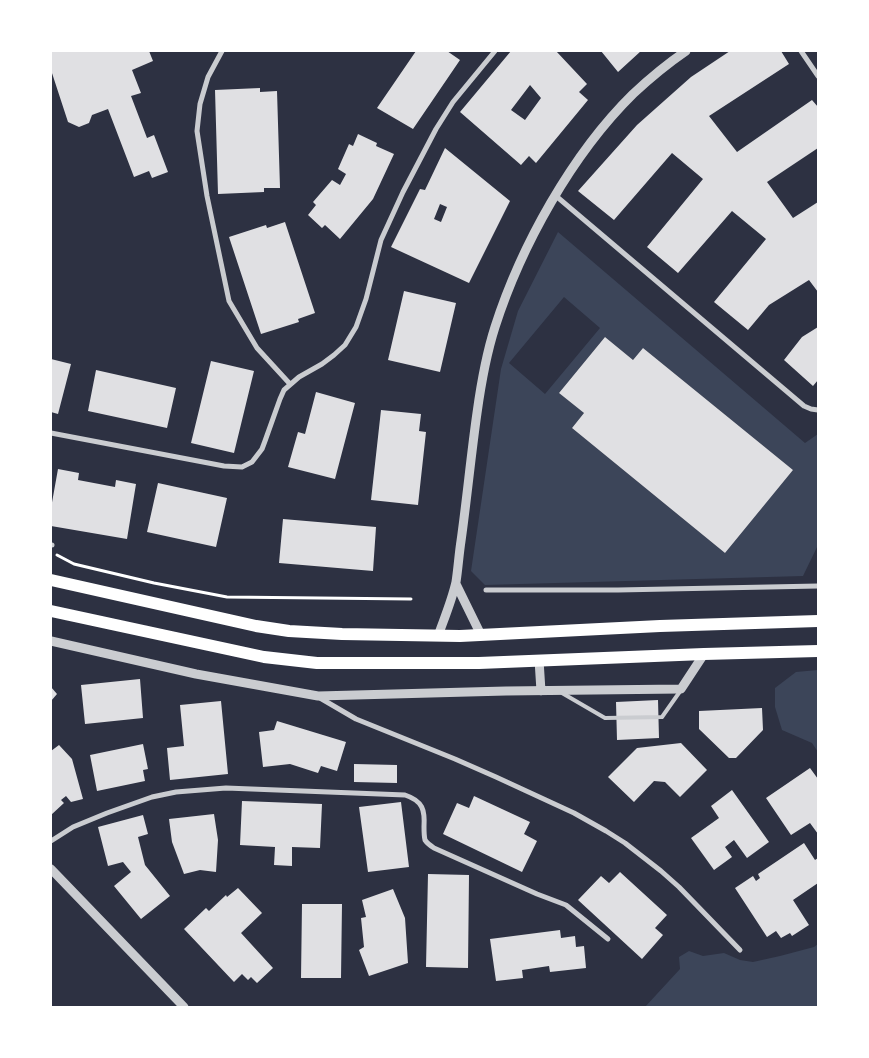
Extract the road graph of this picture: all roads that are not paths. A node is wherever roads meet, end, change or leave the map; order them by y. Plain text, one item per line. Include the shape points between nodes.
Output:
1 (222, 51) edge
2 (495, 51) edge
3 (686, 51) edge
4 (801, 51) edge
5 (818, 76) edge
6 (556, 196) junction
7 (290, 384) junction
8 (818, 410) edge
9 (51, 433) edge
10 (51, 580) edge
11 (456, 584) junction
12 (818, 586) edge
13 (486, 590) dead end
14 (51, 611) edge
15 (818, 621) edge
16 (481, 635) junction
17 (438, 636) junction
18 (51, 642) edge
19 (818, 651) edge
20 (704, 654) junction
21 (539, 660) junction
22 (682, 689) junction
23 (541, 691) junction
24 (557, 691) junction
25 (318, 696) junction
26 (51, 841) edge
27 (51, 869) edge
28 (608, 939) dead end
29 (740, 950) dead end
30 (184, 1007) edge

1 - 7 street via 208,77 200,104 198,131 207,196 229,301 257,348
2 - 7 street via 436,129 403,192 381,240 356,327 345,345
3 - 6 street via 616,111 595,136
4 - 5 street
6 - 8 street via 804,406
6 - 11 street via 522,260 490,346 477,413
7 - 9 street via 280,399 262,449 252,462 242,467
10 - 17 main road via 271,629
11 - 16 street
11 - 17 street
12 - 13 street
14 - 21 main road via 293,661 438,664
15 - 16 main road
16 - 17 main road
18 - 25 street via 196,674
19 - 20 main road
20 - 21 main road
20 - 22 street
21 - 23 street
22 - 24 street
22 - 24 lane via 662,717 605,718
23 - 24 street
23 - 25 street
25 - 29 street via 356,719 496,777 606,831 661,871
26 - 28 street via 101,815 176,792 226,788 406,795 422,806 425,840 434,848 566,905
27 - 30 street

